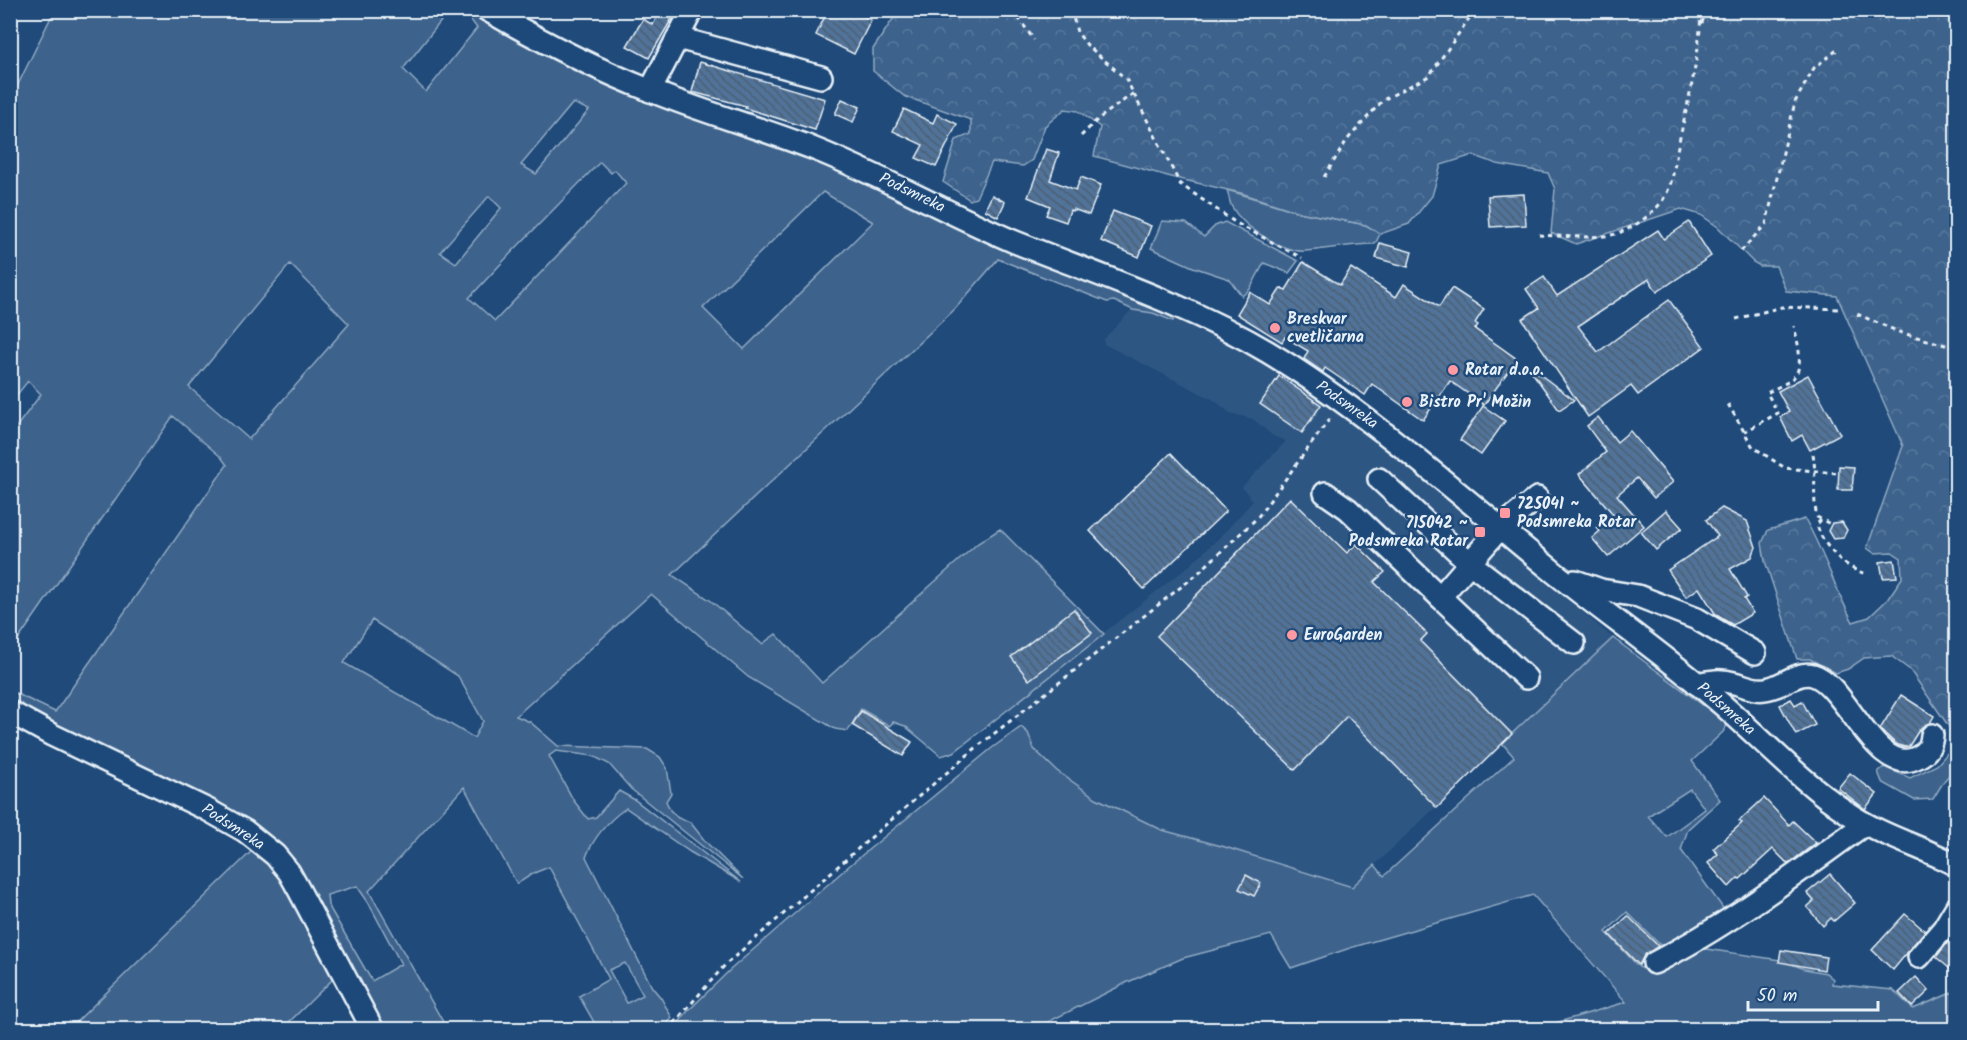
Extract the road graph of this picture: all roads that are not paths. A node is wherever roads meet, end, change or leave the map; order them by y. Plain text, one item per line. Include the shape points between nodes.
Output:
1 (487, 10) edge
2 (692, 10) edge
3 (678, 38) junction
4 (821, 77) dead end
5 (650, 91) junction
6 (1379, 479) dead end
7 (1325, 494) dead end
8 (1536, 498) dead end
9 (1500, 528) junction
10 (1470, 563) junction
11 (1557, 575) junction
12 (1440, 597) junction
13 (1574, 644) dead end
14 (1755, 653) dead end
15 (1526, 678) dead end
16 (1697, 684) junction
17 (10, 712) edge
18 (1932, 735) dead end
19 (1865, 825) junction
20 (1956, 865) edge
21 (1956, 908) edge
22 (1919, 957) dead end
23 (1654, 963) dead end
24 (373, 1029) edge

1 - 5 street, Podsmreka
2 - 3 street
3 - 4 street
3 - 5 street
5 - 9 street, Podsmreka via 808,146 1009,239 1188,311 1256,346 1343,401
6 - 10 street
7 - 12 street via 1348,509
8 - 9 street
9 - 10 street
9 - 11 street, Podsmreka
10 - 12 street
10 - 13 street
11 - 14 street via 1601,590 1638,596 1697,620
11 - 16 street, Podsmreka
12 - 15 street
16 - 18 street via 1715,680 1766,690 1802,674 1813,674 1830,686 1874,743 1898,761 1911,761 1924,754 1931,746
16 - 19 street, Podsmreka via 1819,792
17 - 24 street, Podsmreka via 208,810 260,842 289,872
19 - 20 street, Podsmreka
19 - 23 street via 1687,946
21 - 22 street

